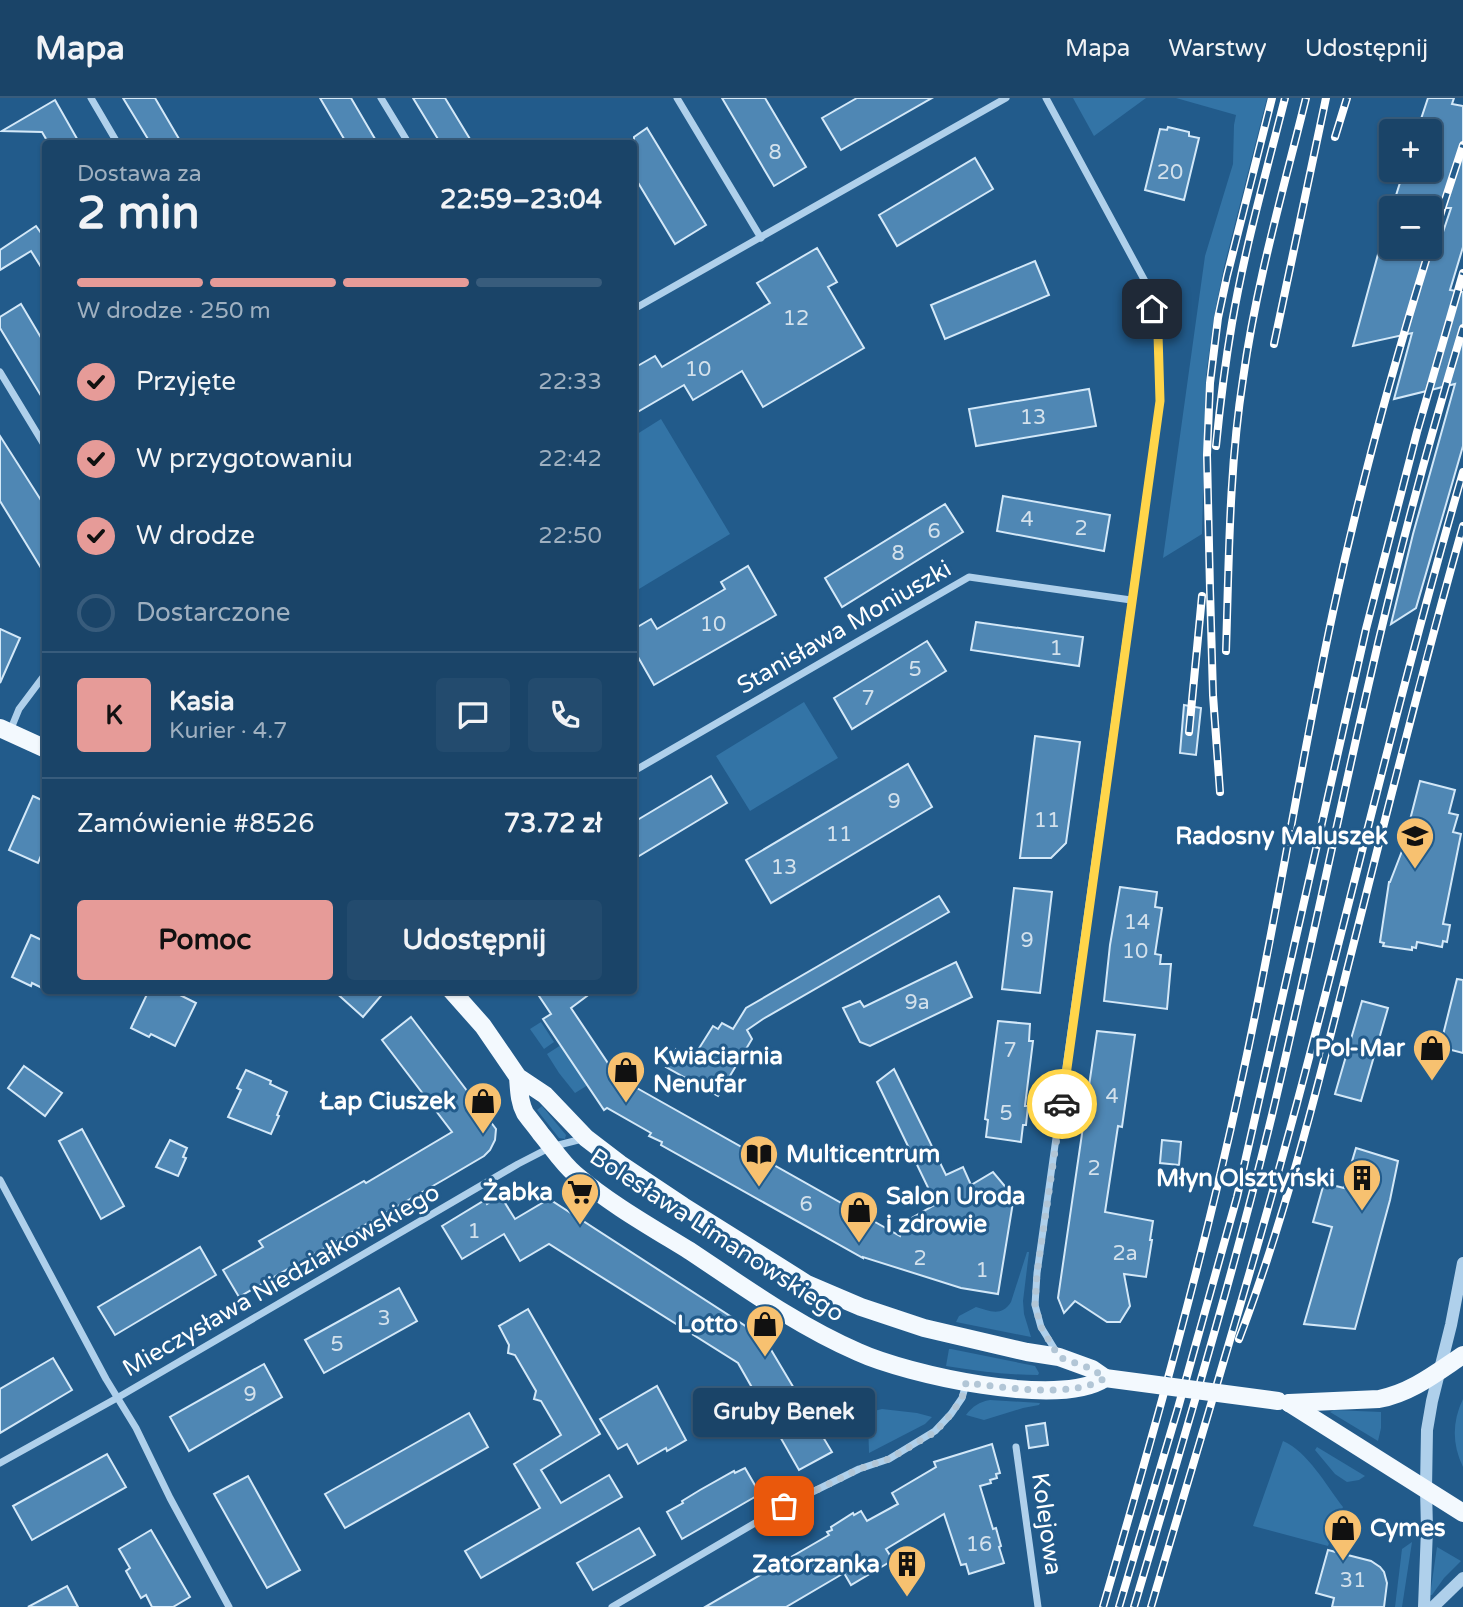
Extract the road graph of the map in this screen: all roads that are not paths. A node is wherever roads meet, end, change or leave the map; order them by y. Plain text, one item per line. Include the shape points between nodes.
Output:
1 (91, 98) edge
2 (381, 98) edge
3 (677, 98) edge
4 (1006, 98) edge
5 (1046, 98) edge
6 (116, 140) edge
7 (407, 140) edge
8 (761, 238) junction
9 (637, 307) edge
10 (0, 372) edge
11 (42, 442) edge
12 (1131, 600) junction
13 (42, 678) edge
14 (5, 730) edge
15 (42, 747) edge
16 (637, 769) edge
17 (455, 994) edge
18 (518, 1077) junction
19 (586, 1138) junction
20 (551, 1147) junction
21 (0, 1180) edge
22 (1463, 1263) edge
23 (1463, 1355) edge
24 (1059, 1357) junction
25 (1438, 1371) junction
26 (1105, 1378) junction
27 (966, 1383) junction
28 (117, 1398) junction
29 (1283, 1402) junction
30 (1016, 1447) dead end
31 (0, 1463) edge
32 (1426, 1489) junction
33 (1463, 1513) edge
34 (1463, 1578) edge
35 (229, 1607) edge
36 (612, 1607) edge
37 (1038, 1607) edge
38 (1424, 1607) edge
39 (1433, 1607) edge

1 - 6 street
2 - 7 street
3 - 8 street
4 - 8 street
5 - 12 street via 1146,283 1158,334 1160,401
8 - 9 street
10 - 11 street
12 - 16 street, Stanisława Moniuszki via 969,577
12 - 24 street via 1037,1273 1035,1305 1041,1327
13 - 14 street
14 - 15 main road
17 - 18 main road, Bolesława Limanowskiego
18 - 19 main road, Bolesława Limanowskiego via 545,1095
18 - 20 main road, Bolesława Limanowskiego via 524,1111
19 - 20 street, Mieczysława Niedziałkowskiego
19 - 24 main road, Bolesława Limanowskiego via 807,1284 924,1328
20 - 27 main road, Bolesława Limanowskiego via 574,1173 607,1198 805,1326 860,1353 917,1373
20 - 28 street, Mieczysława Niedziałkowskiego
21 - 28 street
22 - 25 street
23 - 25 main road, Bolesława Limanowskiego
24 - 26 main road, Bolesława Limanowskiego
25 - 29 main road, Bolesława Limanowskiego via 1411,1389 1379,1399
25 - 32 street via 1427,1430
26 - 27 main road, Bolesława Limanowskiego via 1083,1388 1058,1389
26 - 29 main road, Bolesława Limanowskiego, bridge
27 - 36 street via 962,1398 935,1432 889,1459 784,1506
28 - 31 street, Mieczysława Niedziałkowskiego
28 - 35 street
29 - 32 main road, Bolesława Limanowskiego
30 - 37 street, Kolejowa
32 - 33 main road, Bolesława Limanowskiego
32 - 38 street
34 - 39 street

